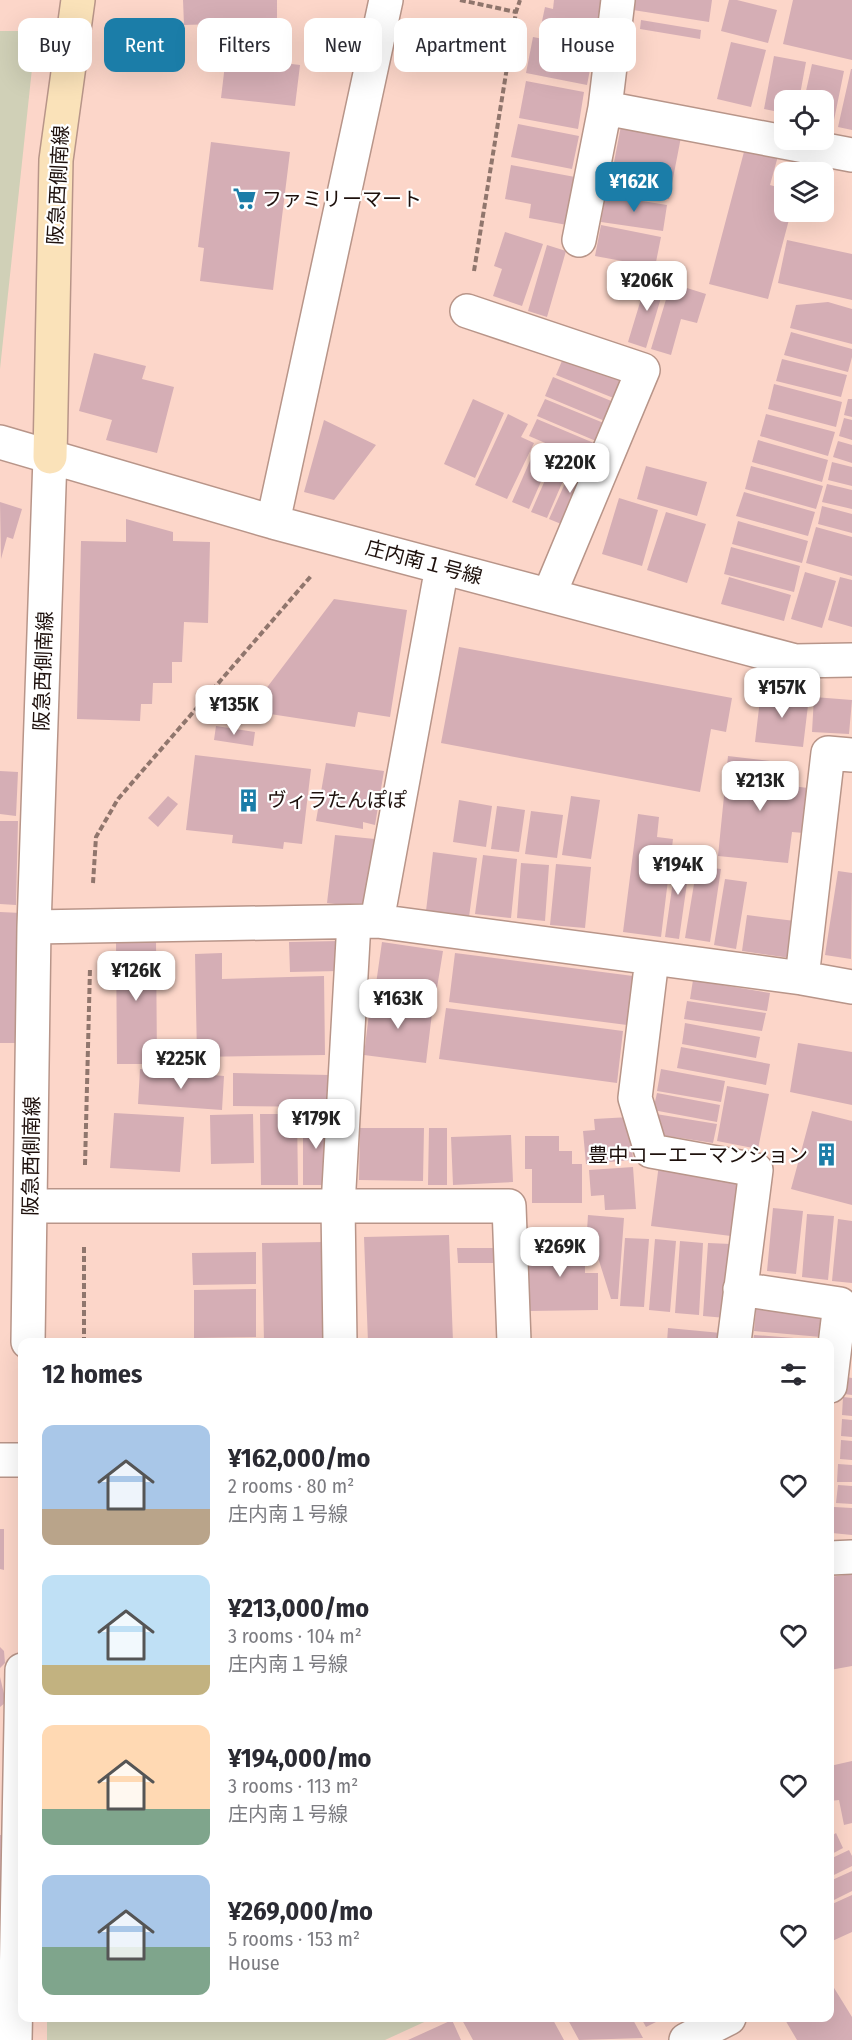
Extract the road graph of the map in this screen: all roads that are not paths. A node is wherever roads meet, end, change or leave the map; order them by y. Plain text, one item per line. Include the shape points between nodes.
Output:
1 (78, 0) edge
2 (386, 0) edge
3 (618, 0) edge
4 (605, 108) junction
5 (852, 155) edge
6 (579, 240) dead end
7 (467, 310) road end
8 (0, 442) edge
9 (50, 458) junction
10 (273, 522) junction
11 (442, 567) junction
12 (549, 596) junction
13 (852, 660) edge
14 (852, 755) edge
15 (366, 922) junction
16 (34, 927) junction
17 (652, 959) junction
18 (802, 978) junction
19 (852, 987) edge
20 (30, 1206) junction
21 (338, 1206) junction
22 (741, 1290) junction
23 (28, 1338) edge
24 (340, 1338) edge
25 (514, 1338) edge
26 (735, 1338) edge
27 (834, 1353) edge
28 (0, 1460) edge
29 (18, 1460) edge
30 (852, 1557) edge
31 (834, 1558) edge
32 (18, 1956) edge
33 (722, 2022) edge
34 (15, 2040) edge
35 (688, 2040) edge

1 - 9 street, 阪急西側南線 via 56,160
2 - 10 street
3 - 4 street
4 - 5 street
4 - 6 street
7 - 12 street via 643,370
8 - 9 street, 庄内南１号線
9 - 10 street, 庄内南１号線
9 - 16 street, 阪急西側南線
10 - 11 street, 庄内南１号線
11 - 12 street, 庄内南１号線
11 - 15 street
12 - 13 street, 庄内南１号線 via 795,661
14 - 18 street via 828,753
15 - 16 street
15 - 17 street
15 - 21 street
16 - 20 street, 阪急西側南線
17 - 18 street
17 - 22 street via 634,1098 651,1151 756,1170
18 - 19 street
20 - 21 street
20 - 23 street, 阪急西側南線
21 - 24 street
21 - 25 street via 509,1206
22 - 26 street
22 - 27 street via 840,1304
28 - 29 street
30 - 31 street
32 - 34 street
33 - 35 street

